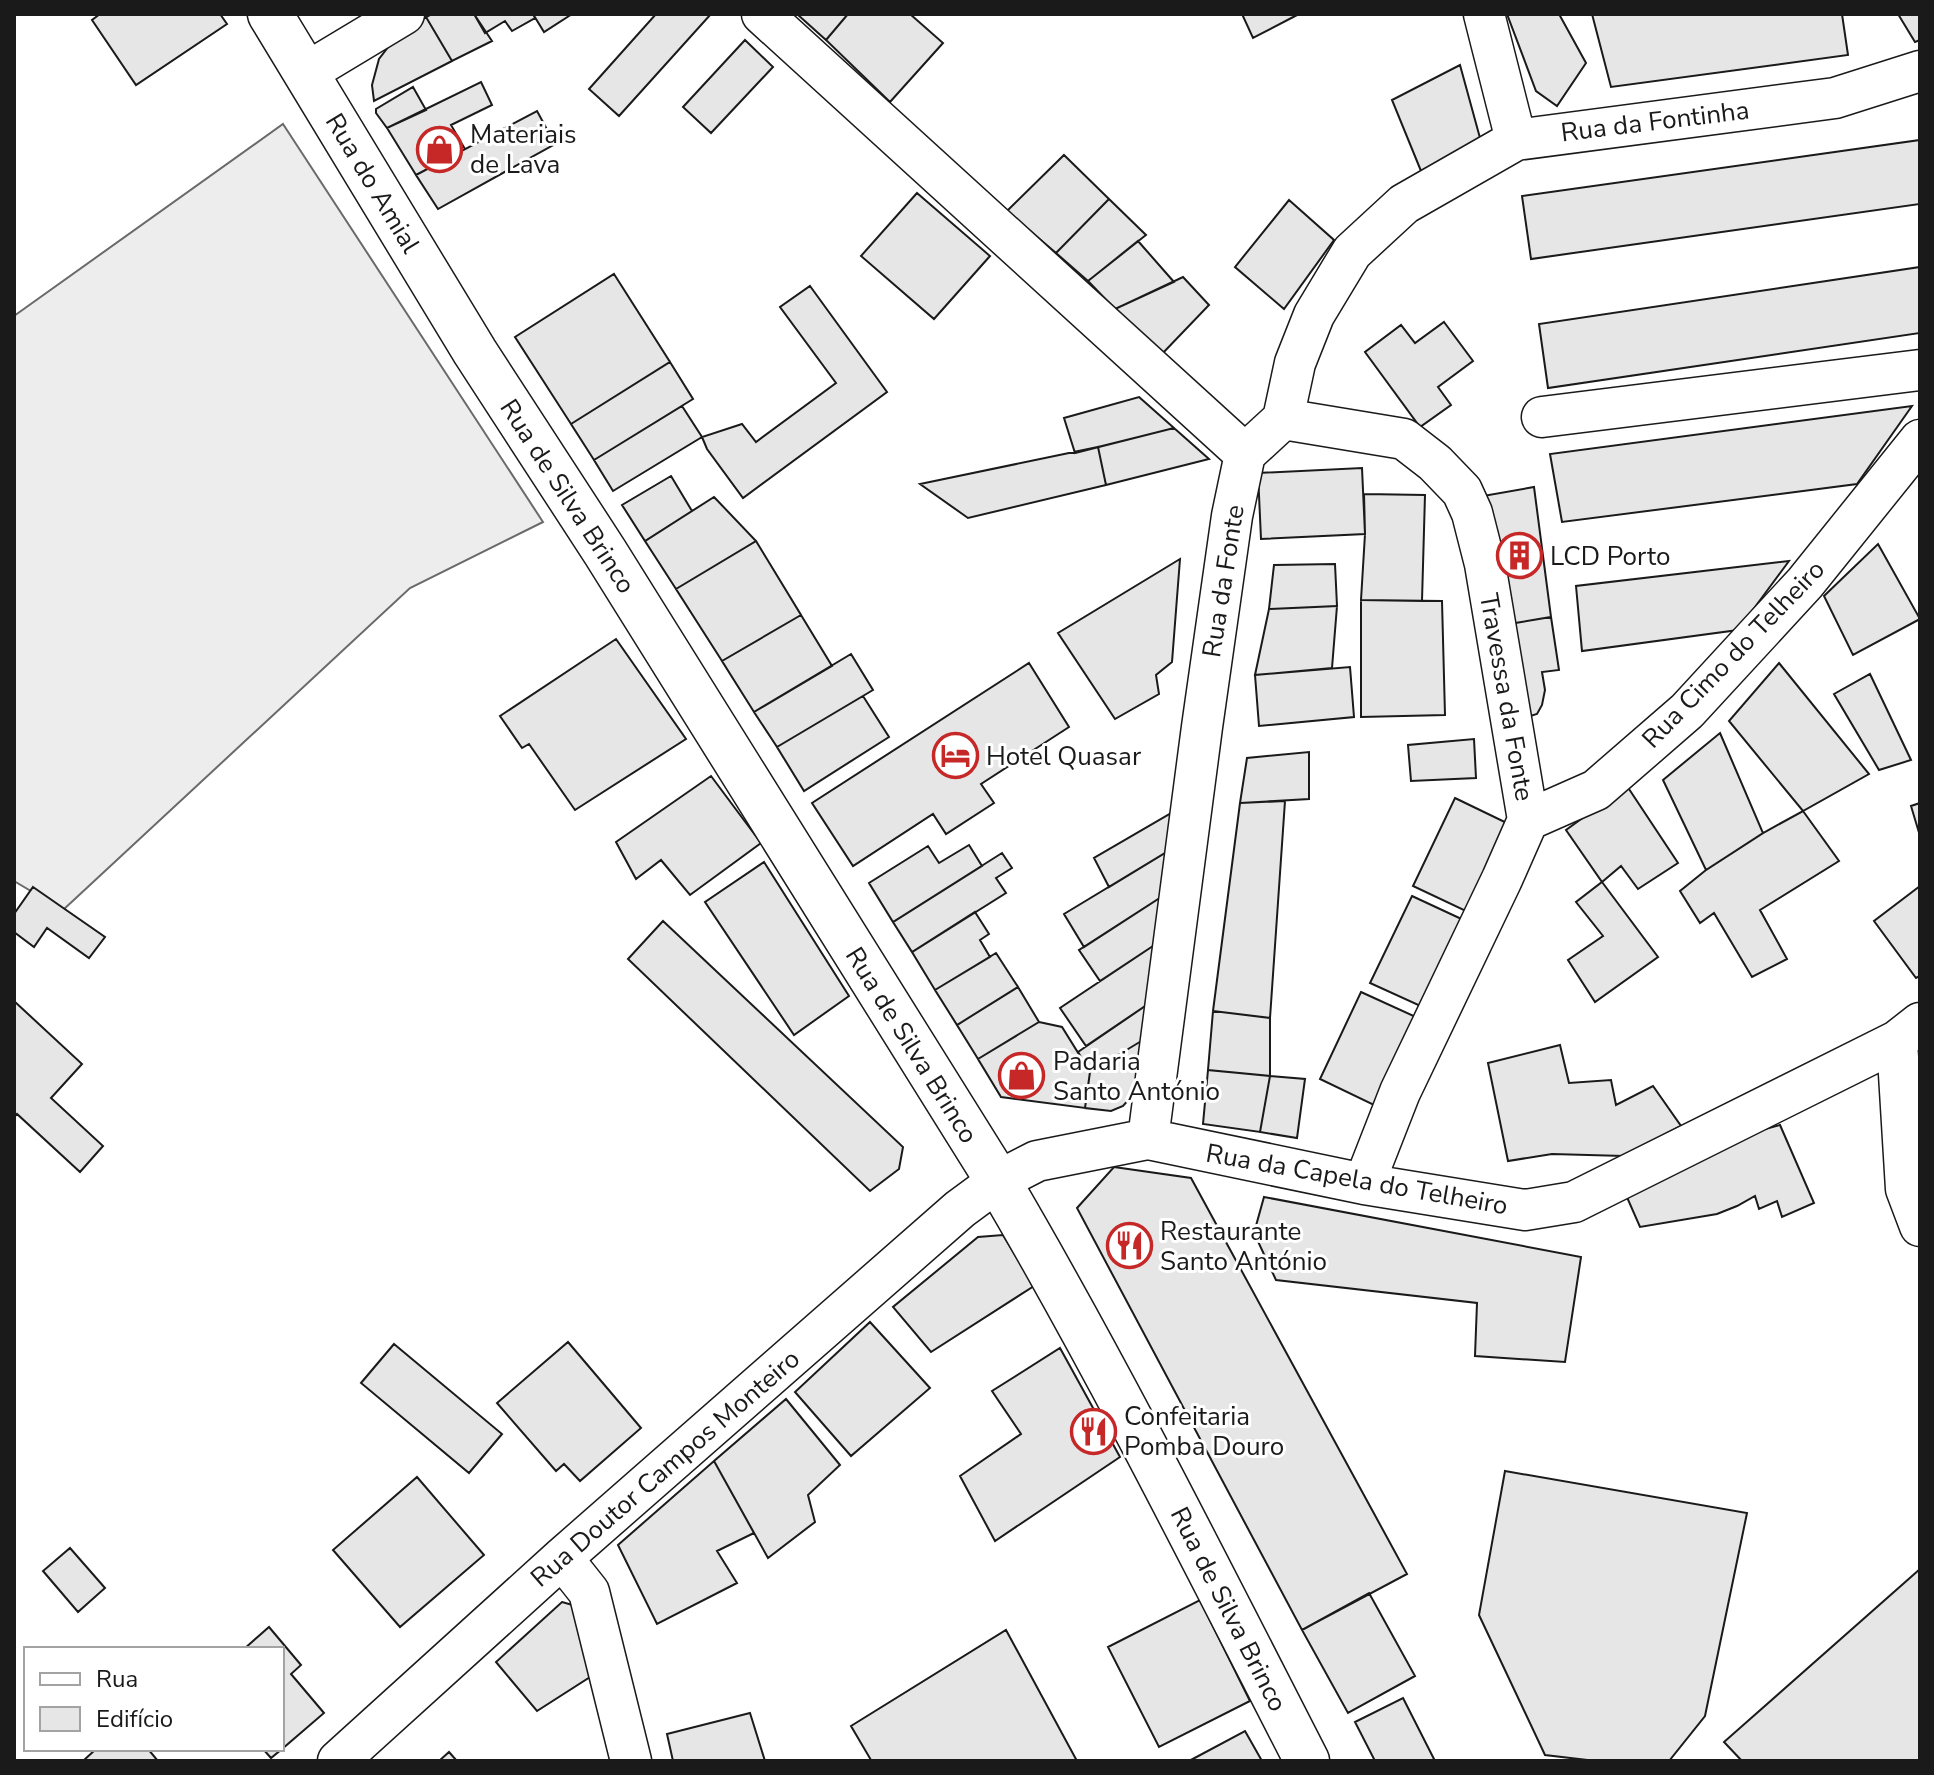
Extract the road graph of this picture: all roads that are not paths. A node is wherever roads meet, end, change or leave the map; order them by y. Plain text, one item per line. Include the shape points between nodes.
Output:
1 (270, 14) edge
2 (404, 14) edge
3 (762, 14) edge
4 (1484, 14) edge
5 (1920, 71) edge
6 (306, 73) junction
7 (1516, 140) junction
8 (475, 352) joint
9 (1920, 370) edge
10 (1542, 417) dead end
11 (1283, 419) junction
12 (1920, 440) edge
13 (1245, 454) junction
14 (1528, 820) junction
15 (1909, 1032) edge
16 (1148, 1139) junction
17 (998, 1181) junction
18 (1364, 1184) junction
19 (1920, 1226) edge
20 (562, 1558) junction
21 (338, 1761) edge
22 (631, 1761) edge
23 (1307, 1761) edge

1 - 6 main road, Rua do Amial
2 - 6 street
3 - 13 street
4 - 7 street
5 - 7 street, Rua da Fontinha via 1835,98
6 - 8 main road, Rua do Amial
7 - 11 street via 1404,204 1352,252 1314,315 1295,363
8 - 17 main road, Rua de Silva Brinco
9 - 10 street
11 - 13 street
11 - 14 street, Travessa da Fonte via 1404,439 1462,491 1485,564
12 - 14 street, Rua Cimo do Telheiro via 1805,583 1687,711 1596,790
13 - 16 street, Rua da Fonte via 1204,712
14 - 18 street via 1400,1092
15 - 18 street, Rua da Capela do Telheiro via 1574,1202 1525,1210
15 - 19 street via 1906,1189
16 - 17 street, Rua da Capela do Telheiro via 1037,1161
16 - 18 street, Rua da Capela do Telheiro
17 - 20 street, Rua Doutor Campos Monteiro
17 - 23 main road, Rua de Silva Brinco via 1103,1366
20 - 21 street, Rua Doutor Campos Monteiro
20 - 22 street via 589,1592

